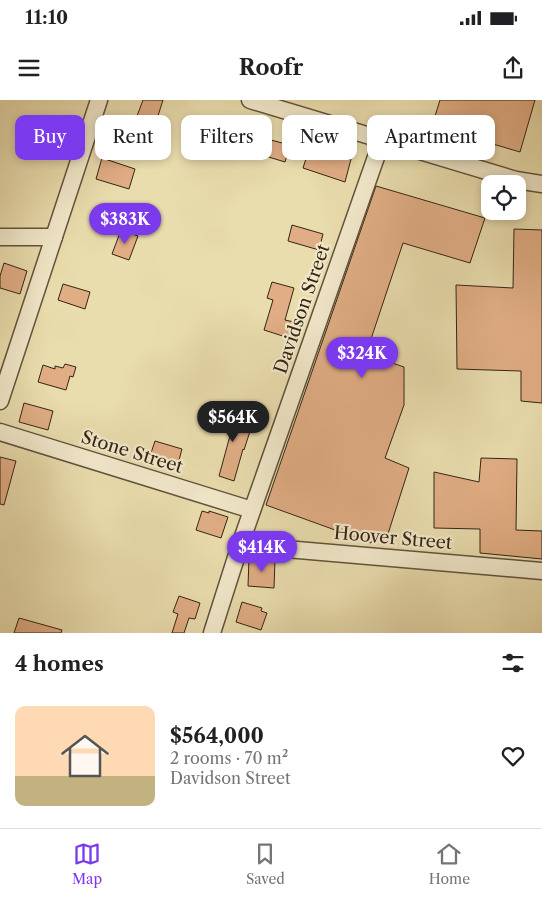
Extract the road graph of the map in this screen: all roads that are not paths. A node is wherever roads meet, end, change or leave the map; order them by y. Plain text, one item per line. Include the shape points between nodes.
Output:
1 (99, 100) edge
2 (250, 100) edge
3 (367, 135) edge
4 (375, 160) edge
5 (449, 160) edge
6 (542, 184) edge
7 (0, 237) edge
8 (54, 237) junction
9 (0, 401) edge
10 (0, 432) edge
11 (252, 510) junction
12 (240, 545) junction
13 (542, 571) edge
14 (212, 633) edge

1 - 8 street
2 - 3 street
4 - 11 street, Davidson Street
5 - 6 street via 516,180
7 - 8 street
8 - 9 street
10 - 11 street, Stone Street
11 - 12 street, Davidson Street
12 - 13 street, Hoover Street
12 - 14 street, Davidson Street

